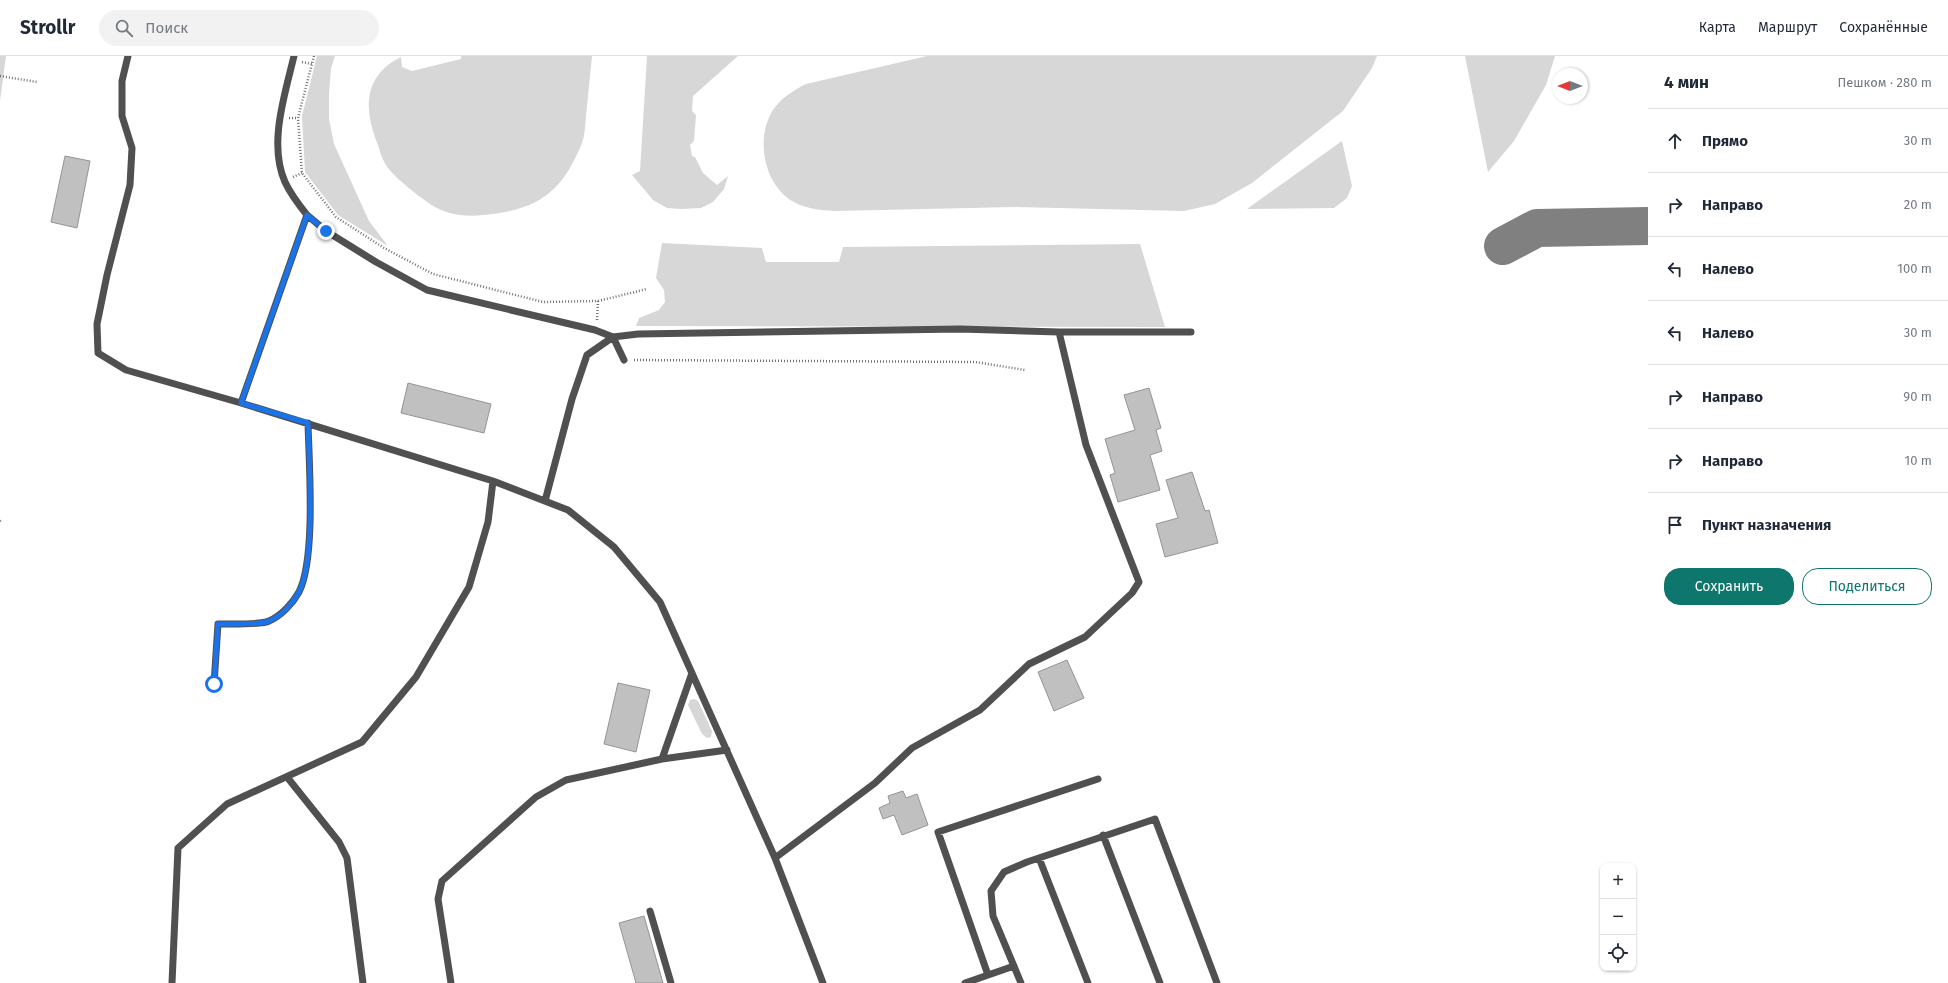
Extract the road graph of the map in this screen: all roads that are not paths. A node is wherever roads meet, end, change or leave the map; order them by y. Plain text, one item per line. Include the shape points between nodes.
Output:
1 (128, 56) edge
2 (296, 59) edge
3 (307, 215) junction
4 (1059, 332) junction
5 (1191, 332) dead end
6 (613, 337) junction
7 (624, 360) road end
8 (241, 403) junction
9 (308, 423) junction
10 (493, 481) junction
11 (545, 501) junction
12 (692, 673) junction
13 (214, 684) dead end
14 (727, 750) junction
15 (662, 759) junction
16 (287, 776) junction
17 (1098, 780) dead end
18 (1103, 835) junction
19 (775, 858) junction
20 (1039, 858) junction
21 (650, 911) dead end
22 (1014, 966) junction
23 (988, 975) junction
24 (172, 983) edge
25 (363, 983) edge
26 (451, 983) edge
27 (671, 983) edge
28 (823, 983) edge
29 (965, 983) edge
30 (1021, 983) edge
31 (1088, 983) edge
32 (1160, 983) edge
33 (1217, 983) edge

1 - 8 lane via 122,81 122,116 132,148 130,185 97,324 98,353 126,370
2 - 3 lane via 279,117 279,155 285,181
3 - 6 lane via 326,231 427,290 595,330
3 - 8 lane
4 - 5 lane
4 - 6 lane via 960,329 646,334
4 - 19 lane via 1086,445 1139,582 1132,593 1085,637 1029,664 980,710 912,748 875,783
6 - 7 lane
6 - 11 lane via 587,355 572,399
8 - 9 lane
9 - 10 lane
9 - 13 lane via 308,540 304,577 299,592 285,611 268,622 218,624
10 - 11 lane
10 - 16 lane via 488,522 469,587 416,677 362,742
11 - 12 lane via 568,510 614,547 660,602
12 - 14 lane
12 - 15 lane
14 - 15 lane
14 - 19 lane
15 - 26 lane via 566,780 536,797 442,881 438,899
16 - 24 lane via 226,804 178,848
16 - 25 lane via 339,842 347,858
17 - 23 lane via 938,832
18 - 20 lane
18 - 32 lane
18 - 33 lane via 1155,819
19 - 28 lane
20 - 22 lane via 1004,872 991,891 993,916
20 - 31 lane
21 - 27 lane
22 - 23 lane
22 - 30 lane
23 - 29 lane

